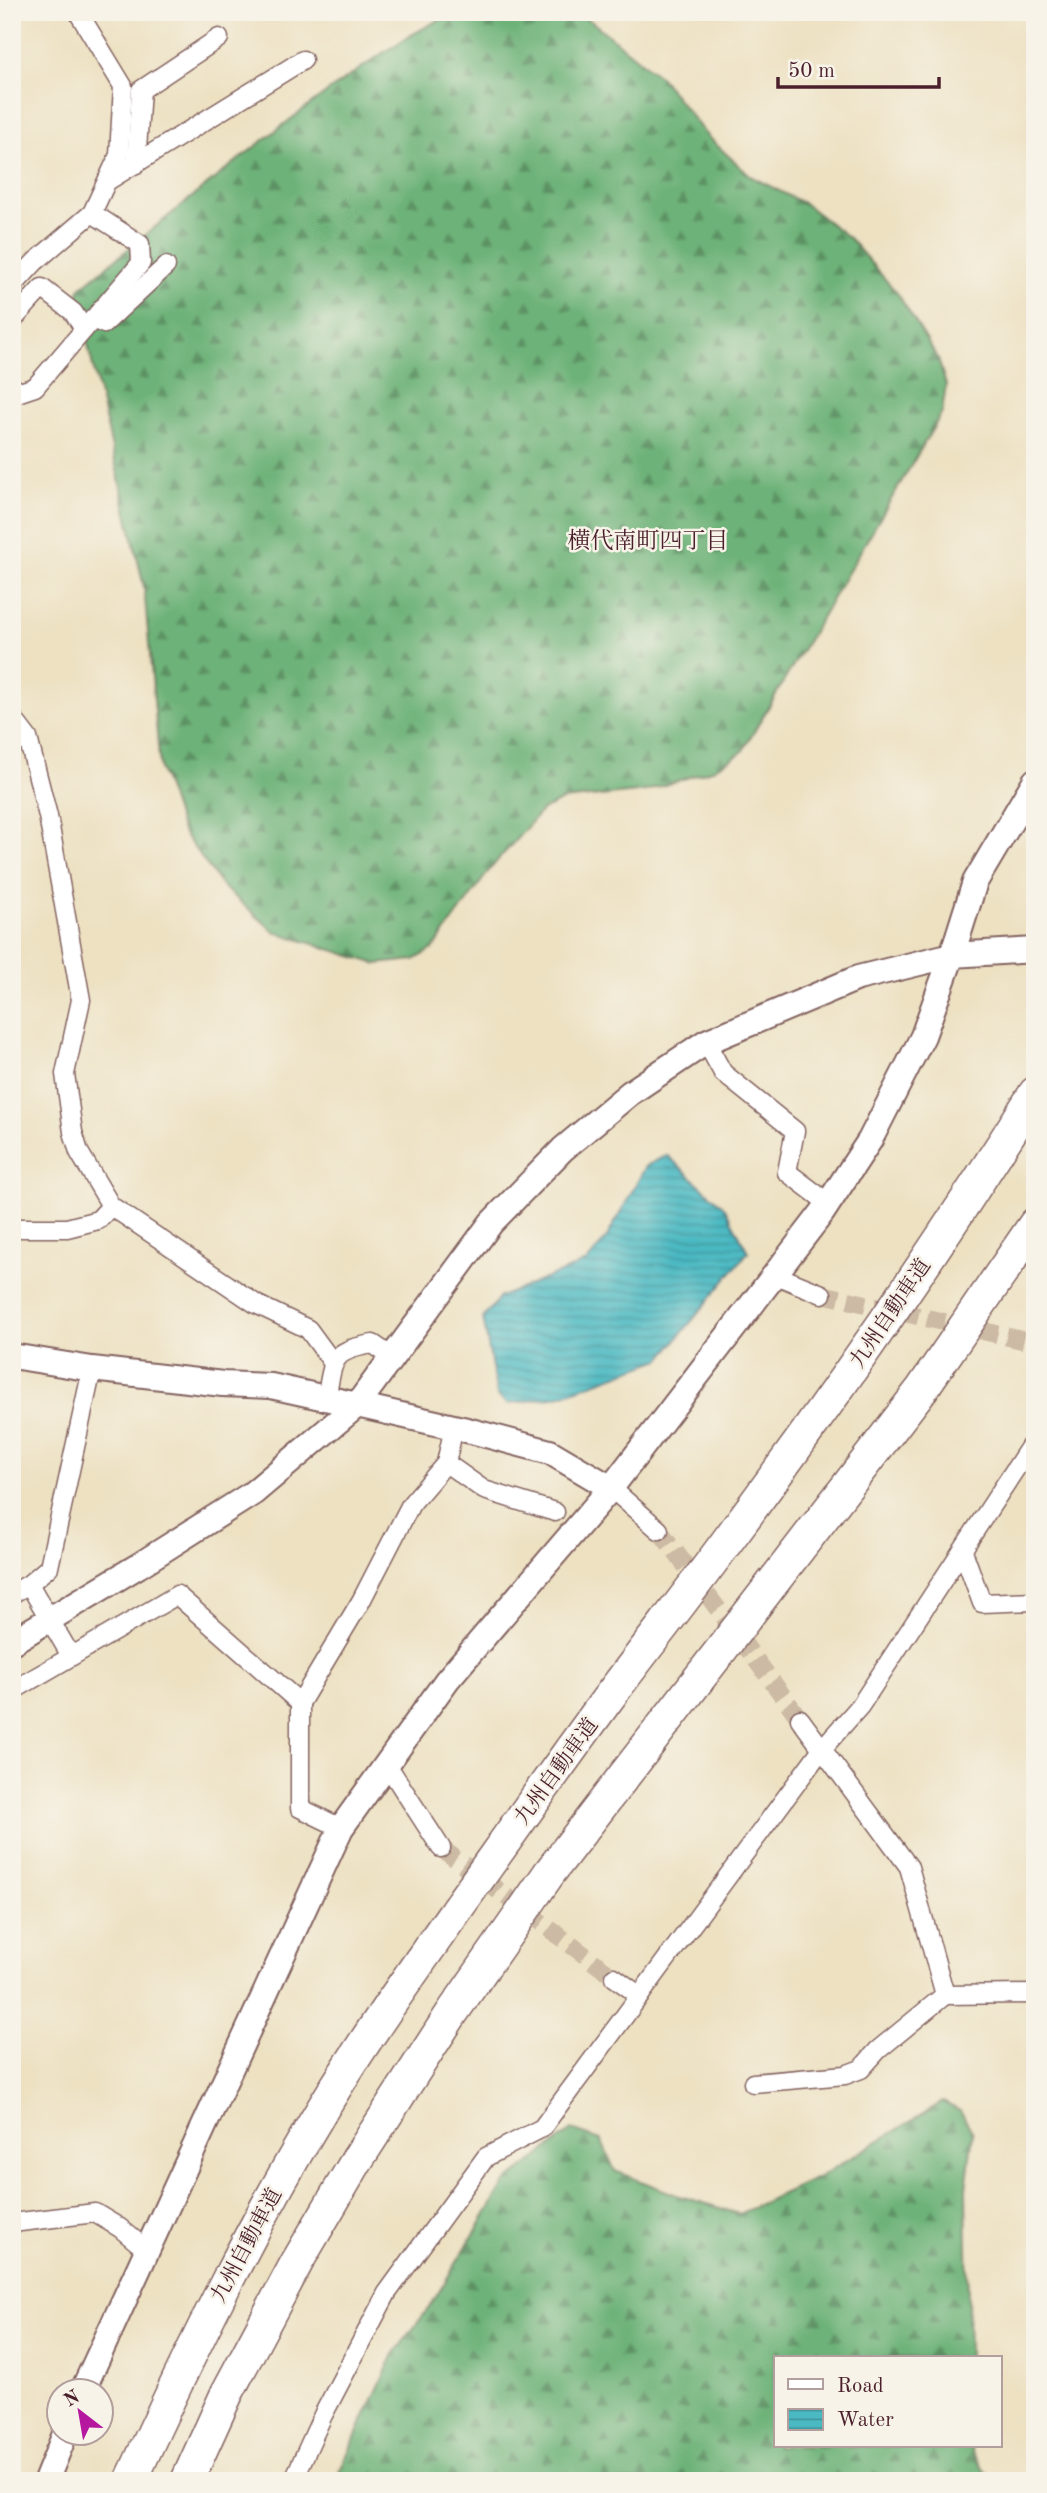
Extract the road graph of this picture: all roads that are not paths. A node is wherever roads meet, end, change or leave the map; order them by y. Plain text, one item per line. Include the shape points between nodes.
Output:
1 (78, 12) edge
2 (219, 38) dead end
3 (303, 60) dead end
4 (136, 163) junction
5 (108, 180) junction
6 (92, 213) junction
7 (166, 266) dead end
8 (12, 287) edge
9 (12, 321) edge
10 (89, 324) junction
11 (12, 387) edge
12 (12, 717) edge
13 (1035, 781) edge
14 (1035, 950) edge
15 (952, 955) junction
16 (706, 1042) junction
17 (1035, 1093) edge
18 (828, 1203) junction
19 (111, 1206) junction
20 (1035, 1224) edge
21 (12, 1228) edge
22 (773, 1274) junction
23 (822, 1294) tunnel mouth
24 (12, 1356) edge
25 (392, 1357) junction
26 (333, 1363) junction
27 (92, 1369) junction
28 (326, 1399) junction
29 (357, 1405) junction
30 (454, 1427) junction
31 (1035, 1439) edge
32 (446, 1463) junction
33 (611, 1488) junction
34 (555, 1512) dead end
35 (659, 1530) tunnel mouth
36 (962, 1551) junction
37 (29, 1584) junction
38 (12, 1594) edge
39 (1035, 1601) edge
40 (50, 1619) junction
41 (12, 1642) edge
42 (71, 1656) junction
43 (12, 1691) edge
44 (300, 1703) junction
45 (800, 1719) tunnel mouth
46 (821, 1750) junction
47 (386, 1763) junction
48 (341, 1828) junction
49 (441, 1848) tunnel mouth
50 (614, 1977) tunnel mouth
51 (1035, 1994) edge
52 (945, 1995) junction
53 (640, 1996) junction
54 (753, 2083) dead end
55 (357, 2160) junction
56 (12, 2223) edge
57 (148, 2251) junction
58 (89, 2378) edge
59 (59, 2448) edge
60 (46, 2481) edge
61 (131, 2481) edge
62 (187, 2481) edge
63 (205, 2481) edge
64 (293, 2481) edge

1 - 5 street via 123,86 119,155
2 - 4 street via 141,90
3 - 4 street
4 - 5 street
5 - 6 street
6 - 8 street
6 - 10 street via 140,244 141,263
7 - 10 street via 104,324
9 - 10 street via 42,288
10 - 11 street via 35,387 20,392
12 - 19 street via 28,738 48,816 81,1000 65,1074 73,1132 79,1152
13 - 15 street via 975,882
14 - 15 street
15 - 16 street via 858,978
15 - 18 street via 923,1036 870,1140
16 - 18 street via 723,1073 795,1131 787,1172
16 - 25 street via 630,1093 554,1158 491,1223
17 - 61 highway, 九州自動車道 via 852,1369 503,1843 327,2101 250,2234
18 - 22 street
19 - 21 street via 98,1220 67,1228
19 - 26 street via 256,1304 308,1329
20 - 55 highway via 922,1389 550,1872
22 - 23 street
22 - 33 street
24 - 27 street
25 - 26 street via 373,1344 347,1349
25 - 29 street
26 - 28 street
27 - 28 street via 271,1387
27 - 37 street via 49,1567
28 - 29 street
29 - 30 street
29 - 40 street via 253,1493
30 - 32 street
30 - 33 street via 550,1452
31 - 36 street
32 - 34 street via 484,1490
32 - 44 street via 411,1504 362,1601
33 - 35 street
33 - 47 street via 447,1680
36 - 39 street via 982,1603
36 - 46 street via 860,1706
37 - 38 street
37 - 40 street
40 - 41 street
40 - 42 street
42 - 43 street
42 - 44 street via 177,1595
44 - 48 street via 300,1808
45 - 46 street
46 - 52 street via 909,1867
46 - 53 street
47 - 48 street
47 - 49 street
48 - 57 street
50 - 53 street
51 - 52 street
52 - 54 street via 861,2069 845,2075
53 - 64 street via 542,2128 486,2157 387,2293
55 - 62 highway via 227,2393
55 - 63 highway
56 - 57 street via 95,2213
57 - 58 street
59 - 60 street

